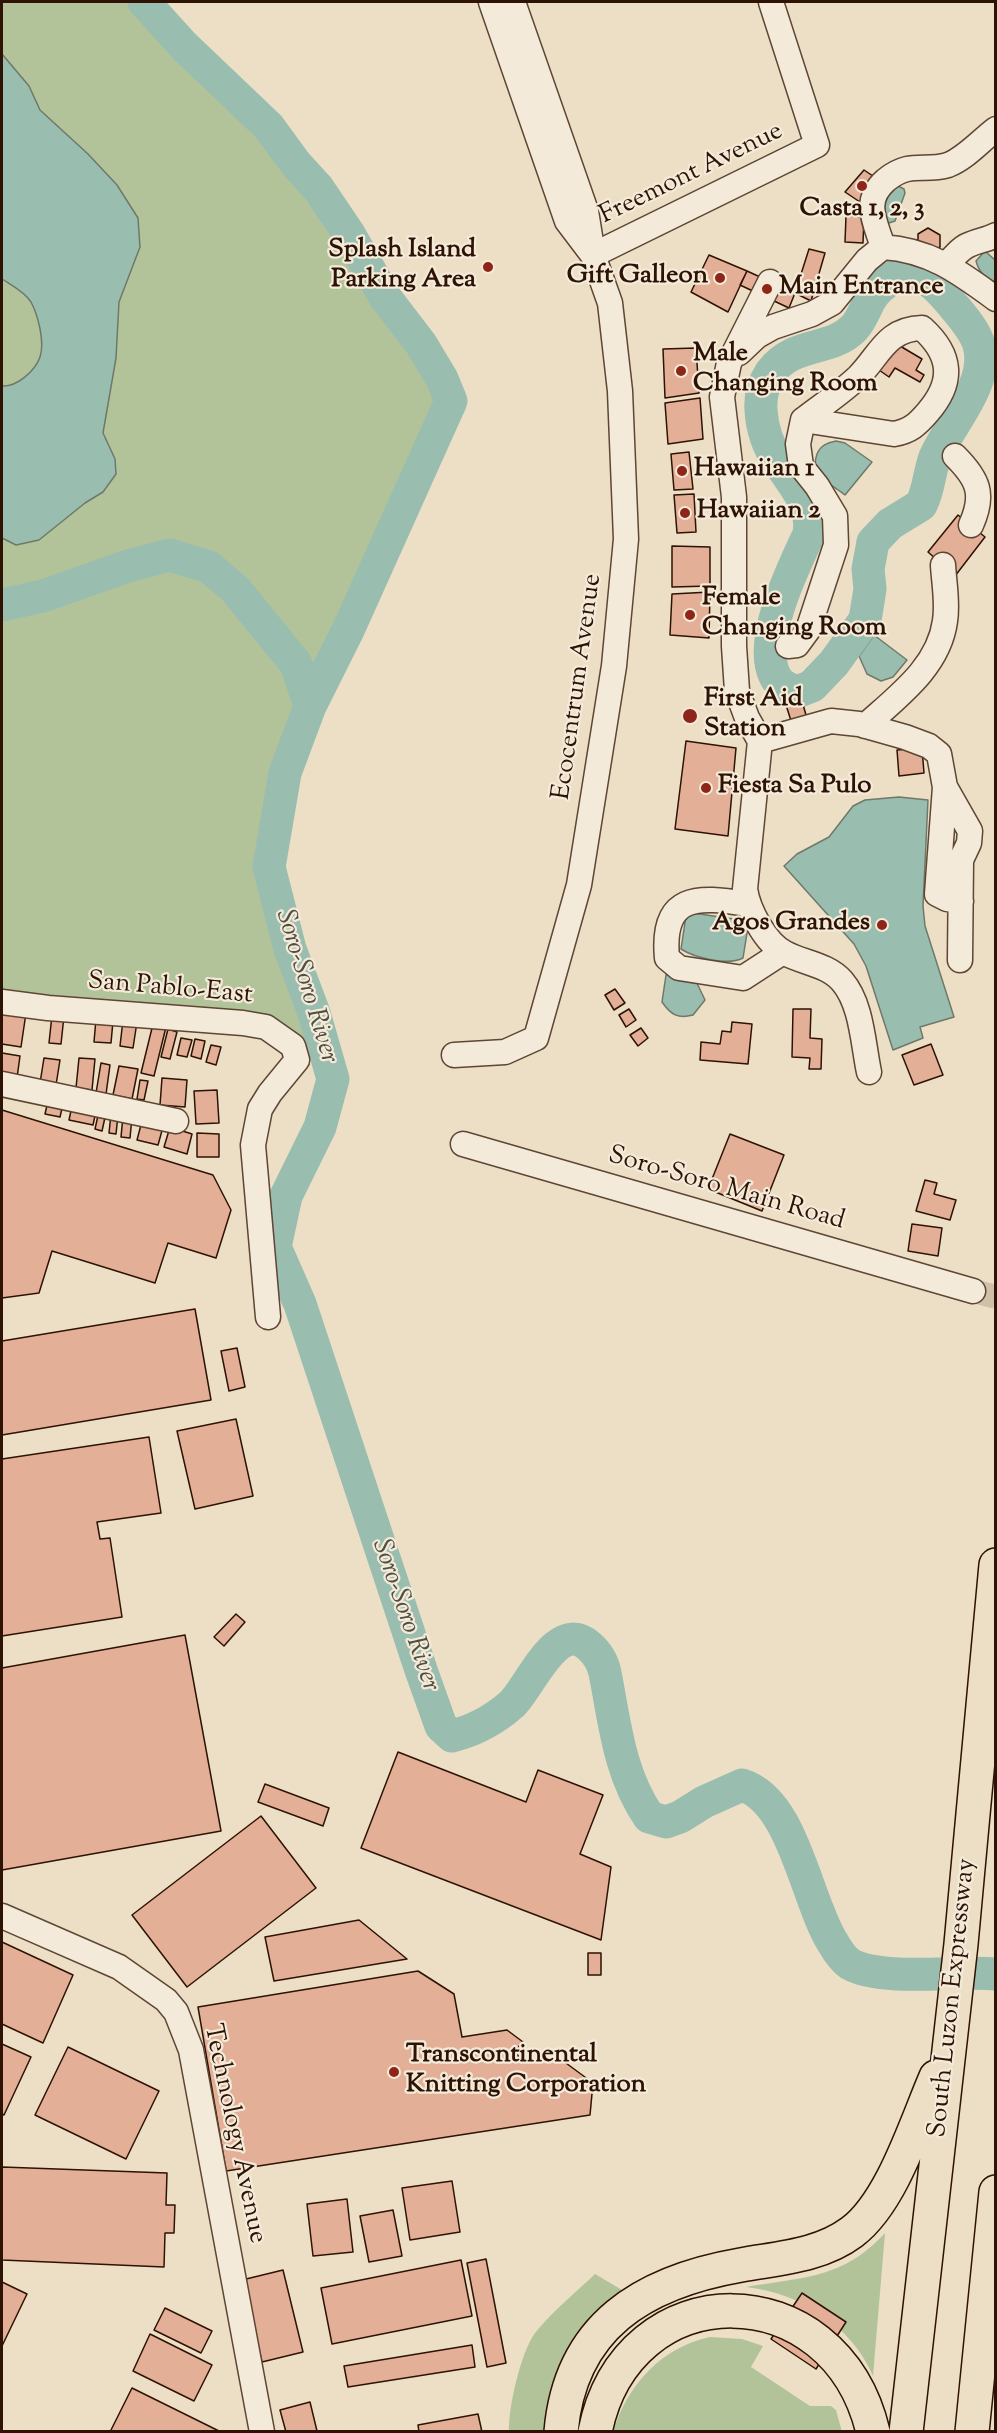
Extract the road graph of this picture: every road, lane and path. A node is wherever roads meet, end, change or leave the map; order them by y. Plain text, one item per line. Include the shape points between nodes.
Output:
1 (491, 2) edge
2 (513, 2) edge
3 (771, 2) edge
4 (996, 129) edge
5 (996, 235) edge
6 (883, 248) junction
7 (593, 255) junction
8 (947, 264) junction
9 (770, 282) dead end
10 (996, 299) edge
11 (729, 363) junction
12 (803, 420) junction
13 (955, 456) dead end
14 (971, 525) dead end
15 (943, 565) dead end
16 (788, 646) dead end
17 (865, 726) junction
18 (760, 741) junction
19 (747, 904) junction
20 (783, 952) junction
21 (960, 960) dead end
22 (2, 1002) edge
23 (454, 1055) dead end
24 (869, 1072) dead end
25 (2, 1084) edge
26 (176, 1121) dead end
27 (464, 1144) dead end
28 (973, 1291) tunnel mouth
29 (268, 1317) dead end
30 (996, 1565) edge
31 (2, 1916) edge
32 (950, 2042) junction
33 (996, 2192) edge
34 (262, 2432) edge
35 (561, 2432) edge
36 (595, 2432) edge
37 (873, 2432) edge
38 (906, 2432) edge
39 (972, 2432) edge

1 - 7 street, Ecocentrum Avenue via 567,221
2 - 7 street, Ecocentrum Avenue via 586,211
3 - 7 street, Freemont Avenue via 817,145
4 - 6 street via 950,164 928,170 908,169 883,183 872,196
5 - 8 street via 963,248
6 - 8 street via 903,249
6 - 11 street via 867,260 832,303 757,336
7 - 23 street, Ecocentrum Avenue via 609,303 620,391 626,539 614,666 579,885 536,1038 505,1052
8 - 10 street
9 - 11 street
11 - 18 street via 722,396 734,497 737,691
12 - 12 street via 894,434 908,431 939,399 947,377 944,355 922,328 898,333 859,376
12 - 16 street via 798,444 801,466 835,516 836,545 808,630 797,645
13 - 14 street via 970,471 979,494 978,511
15 - 17 street via 945,621 938,645 917,678
17 - 18 street via 831,721
17 - 21 street via 929,746 939,754 945,787 970,831 961,860
18 - 19 street via 745,872
19 - 20 street
19 - 20 street via 695,900 679,906 671,916 668,930 668,958 679,968 743,978
20 - 24 street via 828,969 842,981 855,1004
22 - 29 street, San Pablo-East via 243,1023 266,1027 293,1046 297,1060 260,1109 253,1145
25 - 26 street
27 - 28 street, Soro-Soro Main Road
30 - 32 highway, South Luzon Expressway
31 - 34 street, Technology Avenue via 119,1967 166,2000 176,2012 191,2050
32 - 35 highway via 896,2172 866,2220 824,2248 685,2278 640,2297 595,2337 575,2370
32 - 38 highway, South Luzon Expressway
33 - 39 highway
36 - 37 highway via 612,2383 639,2349 681,2320 725,2310 776,2318 808,2332 823,2344 849,2374

